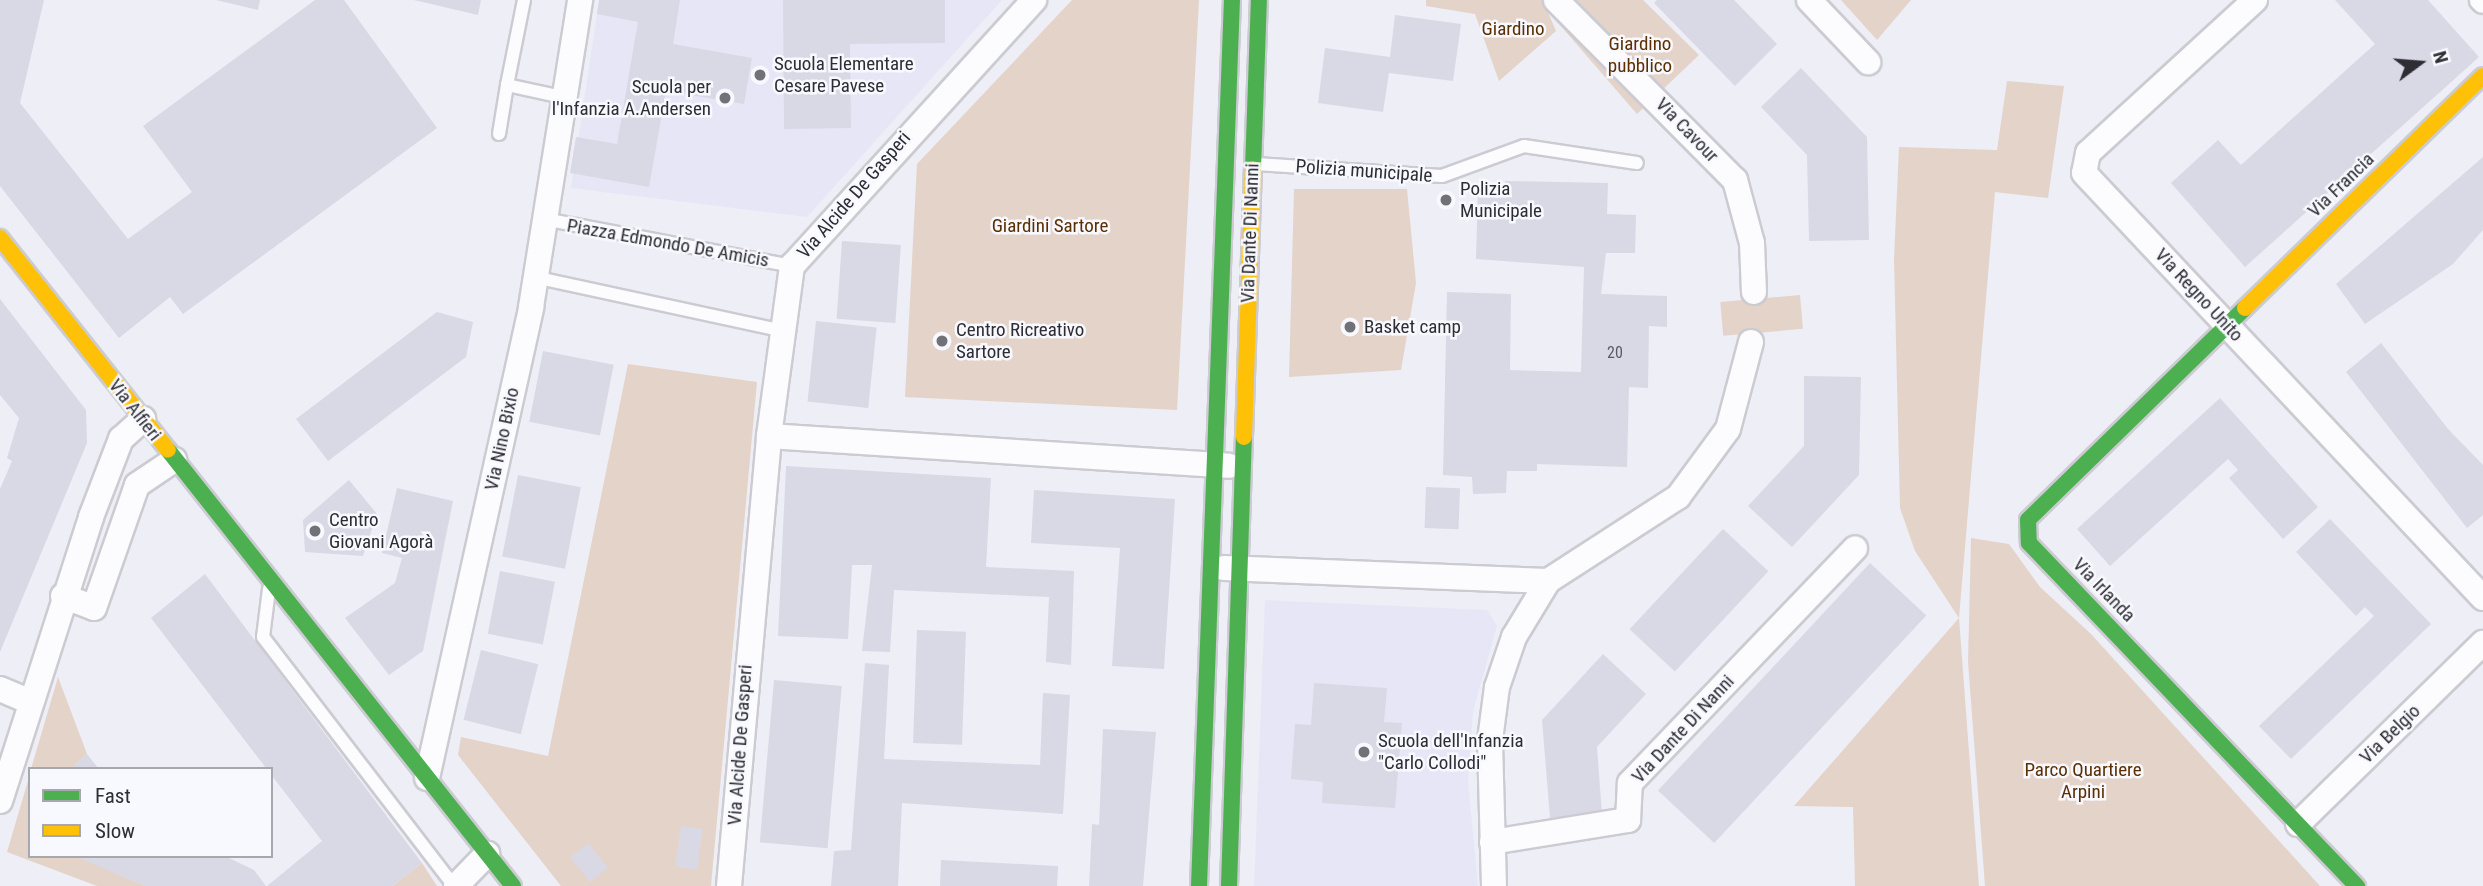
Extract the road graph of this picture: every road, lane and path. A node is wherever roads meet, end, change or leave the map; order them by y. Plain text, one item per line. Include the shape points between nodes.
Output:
1 (524, 0) edge
2 (580, 0) edge
3 (1034, 0) edge
4 (1232, 0) edge
5 (1259, 0) edge
6 (1556, 0) edge
7 (1809, 0) edge
8 (2255, 0) edge
9 (1868, 62) dead end
10 (2483, 76) edge
11 (508, 85) junction
12 (562, 97) junction
13 (499, 134) dead end
14 (1637, 163) dead end
15 (1252, 164) junction
16 (544, 219) junction
17 (0, 238) edge
18 (792, 266) junction
19 (534, 277) junction
20 (1754, 292) dead end
21 (2228, 325) junction
22 (780, 330) junction
23 (1751, 342) dead end
24 (143, 419) junction
25 (769, 436) junction
26 (174, 460) junction
27 (114, 464) junction
28 (1212, 465) junction
29 (1240, 466) junction
30 (137, 485) junction
31 (1855, 548) dead end
32 (1211, 567) junction
33 (1239, 569) junction
34 (1548, 581) junction
35 (270, 582) junction
36 (63, 596) junction
37 (2483, 598) edge
38 (2483, 643) edge
39 (0, 689) edge
40 (30, 702) junction
41 (427, 778) junction
42 (0, 801) edge
43 (2298, 824) junction
44 (1492, 842) junction
45 (487, 854) junction
46 (455, 886) edge
47 (513, 886) edge
48 (729, 886) edge
49 (1199, 886) edge
50 (1229, 886) edge
51 (1494, 886) edge
52 (2357, 886) edge

1 - 11 lane
2 - 12 street, Via Nino Bixio
3 - 18 street, Via Alcide De Gasperi
4 - 28 street, Via Dante Di Nanni
5 - 15 street, Via Dante Di Nanni
6 - 20 street, Via Cavour via 1735,180 1752,243
7 - 9 street
8 - 21 street, Via Regno Unito via 2088,153 2084,173
10 - 21 street, Via Francia
11 - 12 lane
11 - 13 lane
12 - 16 street, Via Nino Bixio
14 - 15 lane, Polizia municipale via 1524,146 1442,176
15 - 29 street, Via Dante Di Nanni
16 - 18 lane, Piazza Edmondo De Amicis
16 - 19 street, Via Nino Bixio
17 - 24 street, Via Alfieri
18 - 22 street, Via Alcide De Gasperi
19 - 22 lane
19 - 41 street, Via Nino Bixio
21 - 37 street, Via Regno Unito
21 - 43 street, Via Irlanda via 2028,520 2029,543
22 - 25 street, Via Alcide De Gasperi
23 - 34 street via 1728,429 1678,497
24 - 26 street, Via Alfieri
24 - 27 street via 121,439
25 - 28 street
25 - 48 street, Via Alcide De Gasperi
26 - 30 street via 157,477
26 - 35 street, Via Alfieri
27 - 30 street via 121,478
27 - 36 street
28 - 29 street
28 - 32 street, Via Dante Di Nanni
29 - 33 street, Via Dante Di Nanni
30 - 36 street via 94,608
31 - 44 street, Via Dante Di Nanni via 1630,783 1628,820
32 - 33 street
32 - 49 street, Via Dante Di Nanni
33 - 34 street
33 - 50 street, Via Dante Di Nanni
34 - 44 street via 1514,637 1497,687 1488,791
35 - 41 street, Via Alfieri
35 - 46 lane via 263,637
36 - 40 street
38 - 43 street, Via Belgio
39 - 40 street
40 - 42 street
41 - 45 street, Via Alfieri
43 - 52 street, Via Irlanda
44 - 51 street
45 - 46 street
45 - 47 street, Via Alfieri

